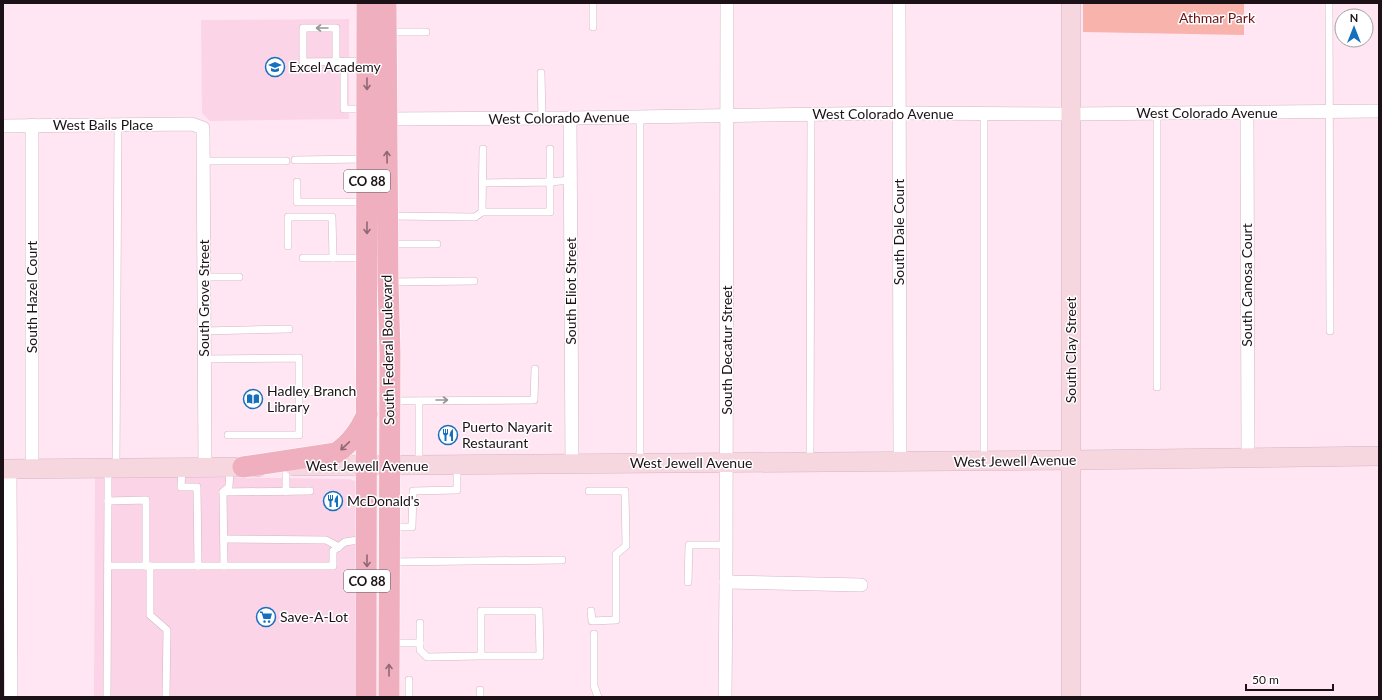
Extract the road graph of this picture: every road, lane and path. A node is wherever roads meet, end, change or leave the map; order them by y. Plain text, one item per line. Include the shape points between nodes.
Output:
1 (367, 3) edge
2 (386, 3) edge
3 (593, 3) edge
4 (727, 3) edge
5 (899, 3) edge
6 (1071, 3) edge
7 (1329, 3) edge
8 (593, 27) dead end
9 (386, 32) junction
10 (426, 32) dead end
11 (367, 61) junction
12 (340, 62) junction
13 (541, 74) dead end
14 (367, 109) junction
15 (1379, 111) edge
16 (1329, 112) junction
17 (1247, 113) junction
18 (899, 114) junction
19 (984, 114) junction
20 (1071, 114) junction
21 (1157, 114) junction
22 (811, 115) junction
23 (727, 116) junction
24 (640, 117) junction
25 (570, 118) junction
26 (387, 119) junction
27 (542, 119) junction
28 (32, 125) junction
29 (118, 125) junction
30 (3, 126) edge
31 (203, 128) joint
32 (483, 149) dead end
33 (550, 149) dead end
34 (367, 159) junction
35 (295, 160) dead end
36 (204, 161) junction
37 (286, 161) dead end
38 (571, 180) junction
39 (297, 182) dead end
40 (550, 182) junction
41 (483, 183) junction
42 (367, 202) junction
43 (482, 212) junction
44 (388, 216) junction
45 (387, 244) junction
46 (436, 244) dead end
47 (288, 246) dead end
48 (303, 258) dead end
49 (333, 258) junction
50 (367, 258) junction
51 (239, 277) dead end
52 (204, 278) junction
53 (474, 281) dead end
54 (388, 282) junction
55 (290, 329) dead end
56 (204, 331) junction
57 (1330, 331) dead end
58 (204, 359) junction
59 (535, 369) dead end
60 (1157, 388) dead end
61 (299, 392) junction
62 (367, 392) junction
63 (389, 401) junction
64 (419, 401) junction
65 (367, 414) junction
66 (228, 435) dead end
67 (1379, 456) edge
68 (1248, 458) junction
69 (1071, 460) junction
70 (984, 461) junction
71 (900, 462) junction
72 (727, 463) junction
73 (810, 463) junction
74 (572, 464) junction
75 (640, 464) junction
76 (457, 465) junction
77 (286, 466) junction
78 (367, 466) junction
79 (389, 466) junction
80 (419, 466) junction
81 (182, 467) junction
82 (205, 467) junction
83 (236, 467) junction
84 (32, 468) junction
85 (112, 468) junction
86 (6, 469) edge
87 (310, 491) dead end
88 (589, 491) dead end
89 (224, 492) junction
90 (286, 492) junction
91 (108, 501) junction
92 (389, 526) junction
93 (224, 539) junction
94 (367, 539) junction
95 (726, 545) junction
96 (339, 547) junction
97 (562, 560) dead end
98 (389, 562) junction
99 (108, 566) junction
100 (148, 566) junction
101 (198, 566) junction
102 (224, 566) junction
103 (688, 582) dead end
104 (726, 582) junction
105 (861, 585) dead end
106 (591, 611) dead end
107 (420, 623) dead end
108 (594, 634) dead end
109 (389, 643) junction
110 (420, 643) junction
111 (481, 656) junction
112 (409, 680) dead end
113 (11, 697) edge
114 (107, 697) edge
115 (166, 697) edge
116 (366, 697) edge
117 (389, 697) edge
118 (410, 697) edge
119 (598, 697) edge
120 (725, 697) edge
121 (1071, 697) edge

1 - 11 main road, South Federal Boulevard / CO 88
2 - 9 main road, South Federal Boulevard / CO 88
3 - 8 lane
4 - 23 street, South Decatur Street
5 - 18 street, South Dale Court
6 - 20 street, South Clay Street
7 - 16 lane
9 - 10 lane
9 - 26 main road, South Federal Boulevard / CO 88
11 - 12 lane
11 -> 14 main road, South Federal Boulevard / CO 88
12 -> 12 lane via 336,28 303,28 303,62
12 - 14 lane via 344,109
13 - 27 lane
14 - 34 main road, South Federal Boulevard / CO 88
15 - 16 street, West Colorado Avenue
16 - 17 street, West Colorado Avenue
16 - 57 lane
17 - 21 street, West Colorado Avenue
17 - 68 street, South Canosa Court
18 - 19 street, West Colorado Avenue
18 - 22 street, West Colorado Avenue
18 - 71 street, South Dale Court
19 - 20 street, West Colorado Avenue
19 - 70 lane
20 - 21 street, West Colorado Avenue
20 - 69 street, South Clay Street
21 - 60 lane
22 - 23 street, West Colorado Avenue
22 - 73 lane
23 - 24 street, West Colorado Avenue
23 - 72 street, South Decatur Street
24 - 25 street, West Colorado Avenue
24 - 75 lane
25 - 27 street, West Colorado Avenue
25 - 38 street, South Eliot Street
26 - 27 street, West Colorado Avenue
44 -> 26 main road, South Federal Boulevard / CO 88
28 - 29 street, West Bails Place
28 - 30 street, West Bails Place
28 - 84 street, South Hazel Court
29 - 31 street, West Bails Place via 192,124
29 - 85 lane
31 - 36 street, South Grove Street
32 - 41 lane
33 - 40 lane
34 - 35 lane
34 - 42 main road, South Federal Boulevard / CO 88
36 - 37 lane
36 - 52 street, South Grove Street
38 - 40 lane
38 - 74 street, South Eliot Street
39 - 42 lane via 297,202
40 - 41 lane
40 - 43 lane via 550,212
41 - 43 lane
42 -> 50 main road, South Federal Boulevard / CO 88
43 - 44 lane via 475,217
44 - 45 main road, South Federal Boulevard / CO 88
45 - 46 lane
45 - 54 main road, South Federal Boulevard / CO 88
47 - 49 lane via 288,217 332,218
48 - 49 lane
49 - 50 lane
50 - 62 main road, South Federal Boulevard / CO 88
51 - 52 lane
52 - 56 street, South Grove Street
53 - 54 lane
54 - 63 main road, South Federal Boulevard / CO 88
55 - 56 lane
56 - 58 street, South Grove Street
58 - 61 lane via 299,358
58 - 82 street, South Grove Street
64 -> 59 lane via 534,400
61 - 62 lane
61 - 66 lane via 299,435
62 - 65 main road, South Federal Boulevard / CO 88
63 - 64 lane
63 - 79 main road, South Federal Boulevard / CO 88
64 - 80 lane
65 - 78 main road, South Federal Boulevard / CO 88
65 -> 83 main road via 361,428 350,442 336,453
67 - 68 street, West Jewell Avenue
68 - 69 street, West Jewell Avenue
69 - 70 street, West Jewell Avenue
69 - 121 street, South Clay Street
70 - 71 street, West Jewell Avenue
71 - 73 street, West Jewell Avenue
72 - 73 street, West Jewell Avenue
72 - 75 street, West Jewell Avenue
72 - 95 street, South Decatur Street
74 - 75 street, West Jewell Avenue
74 - 76 street, West Jewell Avenue
76 - 80 street, West Jewell Avenue
76 - 92 lane via 457,490 413,491 412,527
77 - 78 street, West Jewell Avenue
77 - 83 street, West Jewell Avenue
77 - 90 lane
78 - 79 street, West Jewell Avenue
78 - 94 main road, South Federal Boulevard / CO 88
79 - 80 street, West Jewell Avenue
79 - 92 main road, South Federal Boulevard / CO 88
81 - 82 street, West Jewell Avenue
81 - 85 street, West Jewell Avenue
81 - 101 lane via 181,487 197,487
82 - 83 street, West Jewell Avenue
83 - 89 lane via 229,487
84 - 85 street, West Jewell Avenue
84 - 86 street, West Jewell Avenue
85 - 91 lane
86 - 113 street
87 - 90 lane
88 - 106 lane via 625,491 626,546 616,554 616,620 592,621
89 - 90 lane
89 - 93 lane
91 - 99 lane
91 - 100 lane via 146,500
92 - 98 main road, South Federal Boulevard / CO 88
93 - 96 lane via 326,540
93 - 102 lane
94 - 96 lane via 345,542
94 -> 116 main road, South Federal Boulevard / CO 88
95 - 103 lane via 689,545
95 - 104 street, South Decatur Street
96 - 102 lane via 333,551 333,566
97 - 98 lane
98 - 109 main road, South Federal Boulevard / CO 88
99 - 100 lane
99 - 114 lane
100 - 101 lane
100 - 115 lane via 150,615 167,630
101 - 102 lane
104 - 105 street
104 - 120 street, South Decatur Street
107 - 110 lane
108 - 119 lane via 594,686
109 - 110 lane
117 -> 109 main road, South Federal Boulevard / CO 88
110 - 111 lane via 420,650 427,658
111 - 111 lane via 540,656 539,611 480,611
112 - 118 lane

